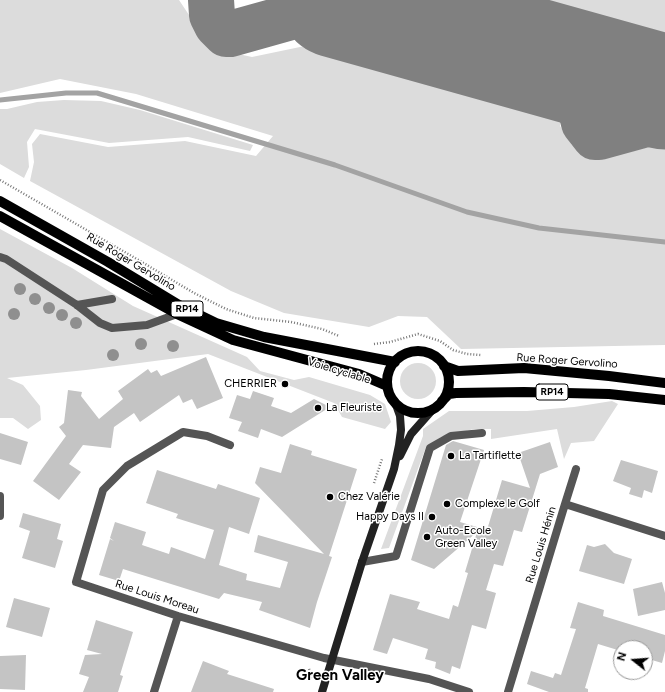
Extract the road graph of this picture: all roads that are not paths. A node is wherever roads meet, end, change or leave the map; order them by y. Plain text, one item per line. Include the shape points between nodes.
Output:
1 (0, 201) edge
2 (0, 216) edge
3 (0, 257) edge
4 (112, 299) dead end
5 (77, 305) junction
6 (177, 314) junction
7 (394, 362) junction
8 (444, 366) junction
9 (665, 383) edge
10 (387, 386) junction
11 (665, 400) edge
12 (395, 402) junction
13 (438, 404) junction
14 (482, 433) dead end
15 (230, 445) dead end
16 (576, 468) dead end
17 (394, 469) junction
18 (0, 496) edge
19 (565, 504) junction
20 (0, 516) edge
21 (665, 536) edge
22 (362, 562) junction
23 (178, 616) junction
24 (332, 660) junction
25 (154, 692) edge
26 (322, 692) edge
27 (469, 692) edge
28 (508, 692) edge

1 - 7 main road, Rue Roger Gervolino / RP14 via 179,305 216,323 264,337
2 - 6 main road, Rue Roger Gervolino / RP14
3 - 5 street
4 - 5 street
5 - 6 street via 100,323 112,328 147,325
6 - 10 main road, Rue Roger Gervolino / RP14 via 233,340 359,374
7 - 8 main road via 405,354 419,351 428,352
7 - 10 main road via 387,378
8 - 9 main road, Rue Roger Gervolino / RP14 via 458,371 524,368
8 - 13 main road via 449,384
10 - 12 main road
11 - 13 main road, RP14 via 609,394 456,393 449,394
12 - 13 main road via 401,408 417,413
12 - 17 main road via 401,430
13 - 17 main road via 411,434
14 - 22 street via 451,436 430,448 396,556
15 - 23 street, Rue Louis Moreau via 207,436 183,432 127,466 104,490 94,520 76,582
16 - 19 street
17 - 22 main road
18 - 20 street
19 - 21 street, Rue Louis Hénin
19 - 28 street, Rue Louis Hénin
22 - 24 main road
23 - 24 street, Rue Louis Moreau
23 - 25 street
24 - 26 main road
24 - 27 street, Rue Louis Moreau via 429,680

